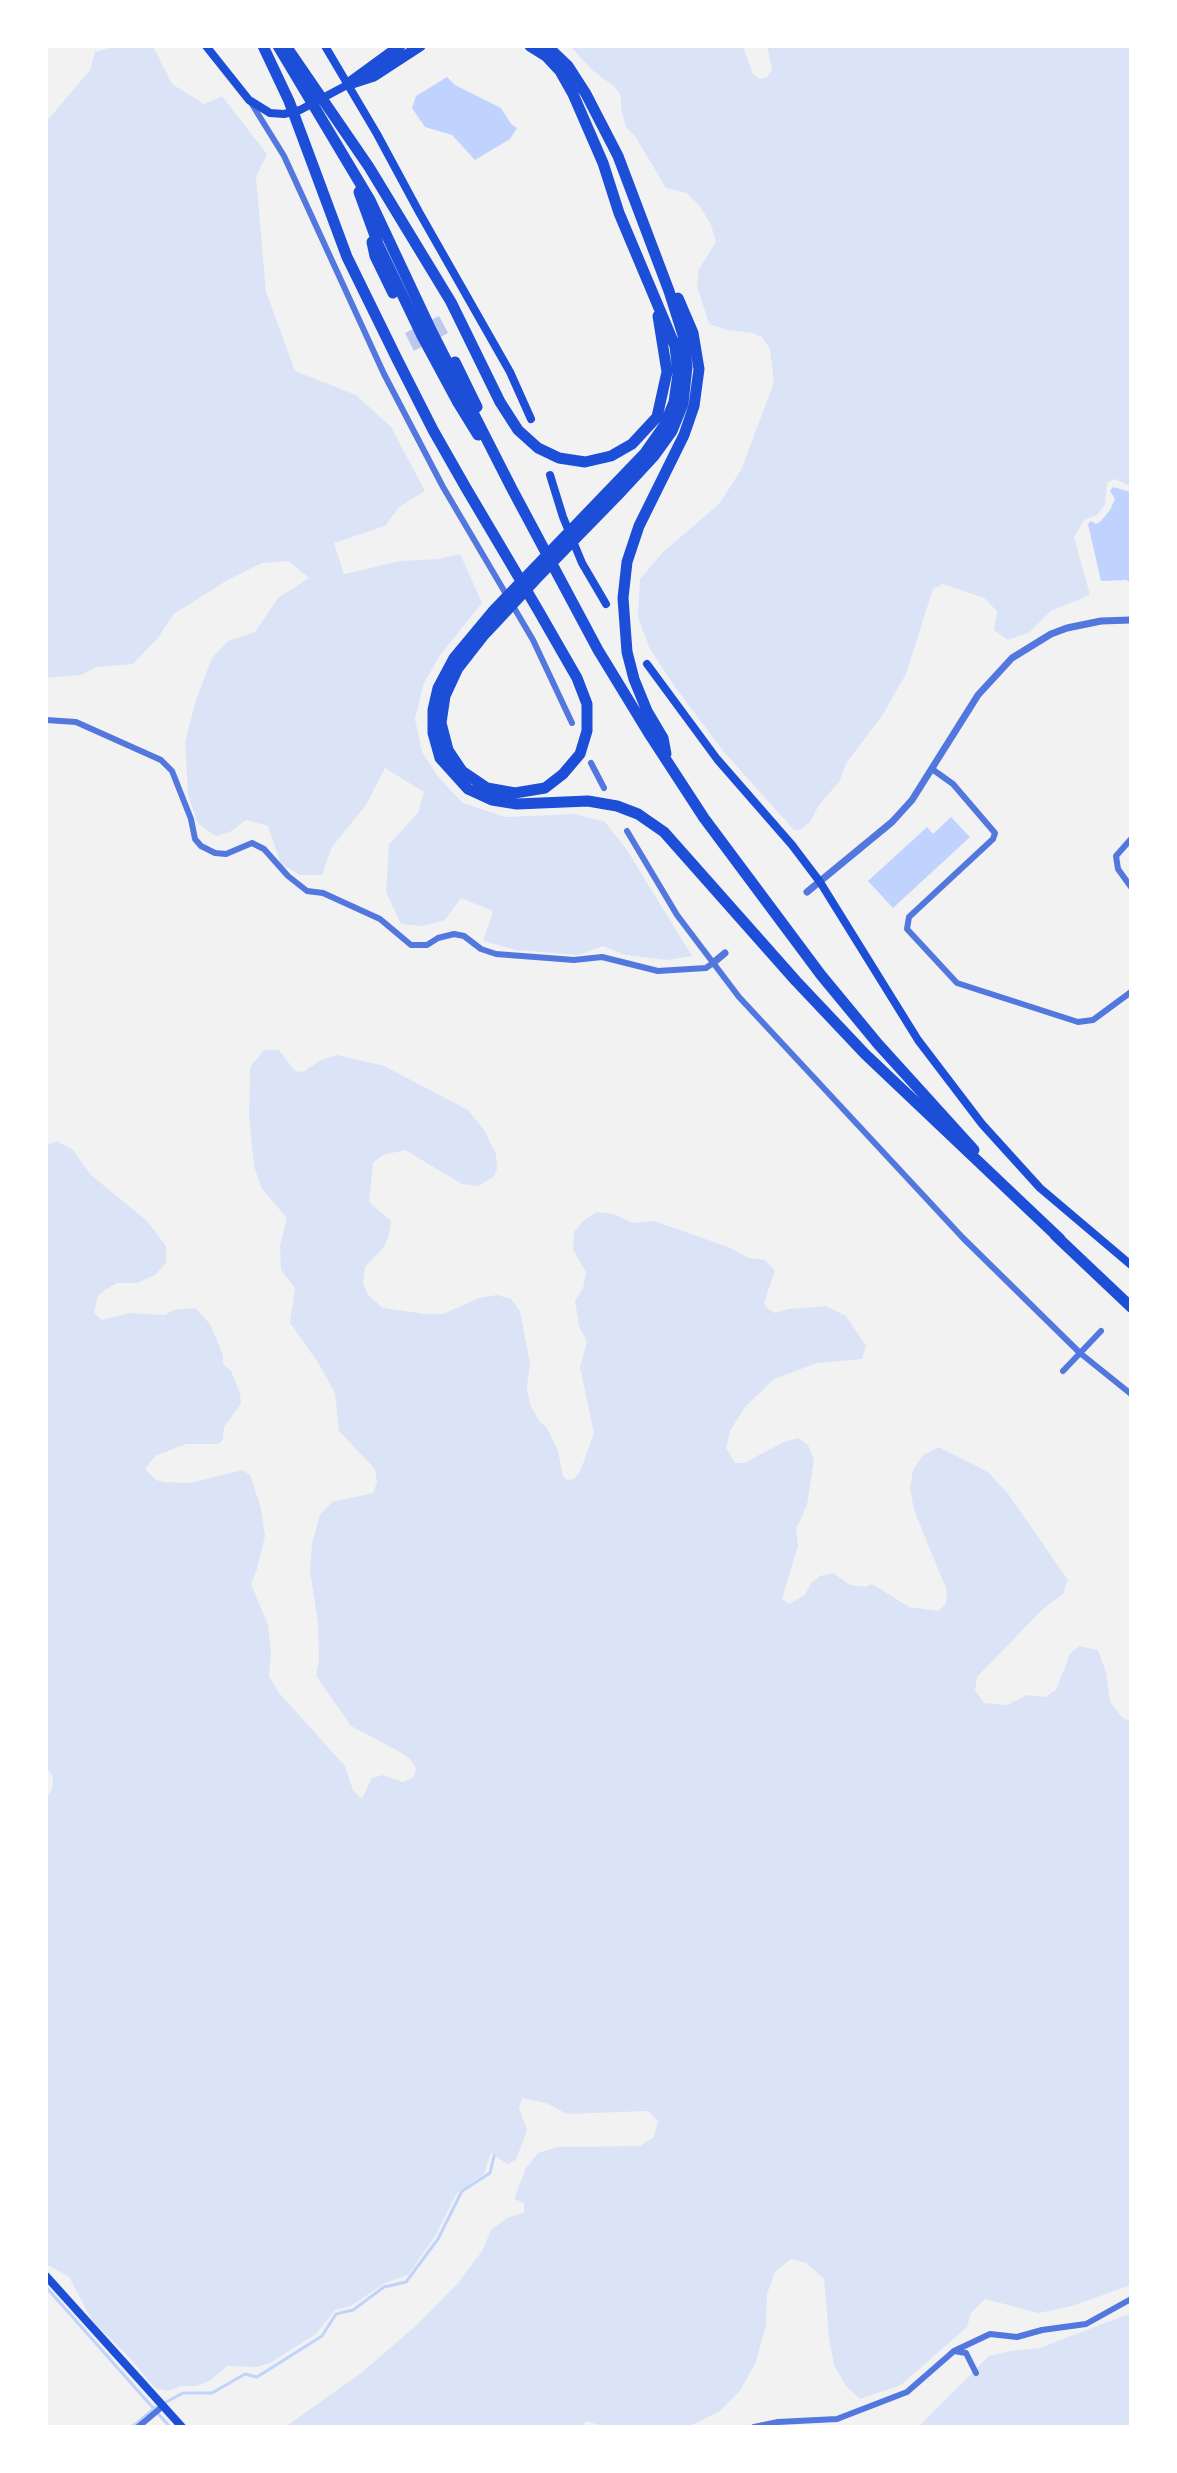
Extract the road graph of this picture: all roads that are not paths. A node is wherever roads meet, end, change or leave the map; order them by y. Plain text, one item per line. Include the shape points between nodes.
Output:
1 (206, 46) edge
2 (263, 46) edge
3 (271, 46) edge
4 (278, 46) edge
5 (286, 46) edge
6 (325, 46) edge
7 (400, 46) edge
8 (420, 46) edge
9 (530, 46) edge
10 (547, 46) edge
11 (299, 77) junction
12 (349, 84) junction
13 (249, 100) junction
14 (336, 135) junction
15 (372, 216) junction
16 (655, 251) junction
17 (640, 263) junction
18 (531, 419) dead end
19 (492, 452) junction
20 (550, 475) dead end
21 (582, 526) junction
22 (606, 604) dead end
23 (496, 615) junction
24 (1131, 620) edge
25 (647, 664) dead end
26 (46, 720) edge
27 (572, 723) dead end
28 (667, 762) junction
29 (591, 763) dead end
30 (932, 769) junction
31 (604, 788) dead end
32 (627, 831) dead end
33 (1131, 839) edge
34 (820, 882) junction
35 (1131, 887) edge
36 (807, 892) dead end
37 (725, 953) dead end
38 (713, 963) junction
39 (1131, 992) edge
40 (1060, 1239) junction
41 (1131, 1265) edge
42 (1131, 1307) edge
43 (1101, 1331) dead end
44 (1080, 1353) junction
45 (1063, 1371) dead end
46 (1131, 1394) edge
47 (46, 2276) edge
48 (1131, 2299) edge
49 (954, 2351) junction
50 (976, 2373) dead end
51 (163, 2406) junction
52 (138, 2427) edge
53 (182, 2427) edge
54 (754, 2427) edge

1 - 13 main road
2 - 23 highway via 347,257 397,359 587,704 580,754 545,788 515,793 487,788 462,771 448,750 441,723 445,696
3 - 11 highway
4 - 11 highway
5 - 11 highway
6 - 12 main road
7 - 12 highway
8 - 12 highway via 374,76
9 - 17 highway via 560,71 573,94
10 - 16 highway via 568,66 600,120
11 - 14 highway
11 - 14 highway
12 - 13 main road via 284,114 263,110
12 - 18 main road
13 - 27 street via 284,156 384,374 533,640
14 - 15 highway
14 - 17 highway via 451,302 518,430 559,458 585,462 611,456 632,444 657,417 667,372 665,349
15 - 19 highway via 395,238 472,394
15 - 19 highway via 375,256 416,339 450,404
16 - 21 highway via 683,335 683,404 654,456
16 - 28 highway via 693,333 699,369 684,435 627,562 623,598 630,666 663,738
17 - 21 highway via 675,346 674,402 645,453
19 - 28 highway via 598,650
20 - 22 main road via 582,563
21 - 23 highway
23 - 40 highway via 463,644 438,688 433,733 440,758 452,773 468,789 492,800 617,806 664,832 865,1054
24 - 30 street via 1067,628 1022,651 978,695
25 - 34 main road via 717,759
26 - 38 street via 76,722 161,760 172,771 201,846 226,854 252,843 307,891 380,919 411,945 454,934 496,954 602,957 658,971
28 - 40 highway via 830,987
29 - 31 street
30 - 34 street via 892,822
30 - 39 street via 953,784 995,833 909,917 907,929 957,983 1078,1022 1093,1020
32 - 38 street
33 - 35 street via 1116,856
34 - 36 street
34 - 41 main road via 918,1040 982,1124 1040,1188
37 - 38 street
38 - 44 street via 963,1238
40 - 42 highway
43 - 44 street
44 - 45 street
44 - 46 street
47 - 51 main road
48 - 49 street via 1086,2324 1017,2337 990,2334
49 - 50 street via 966,2353
49 - 54 street via 907,2392 837,2419
51 - 52 street
51 - 53 main road

